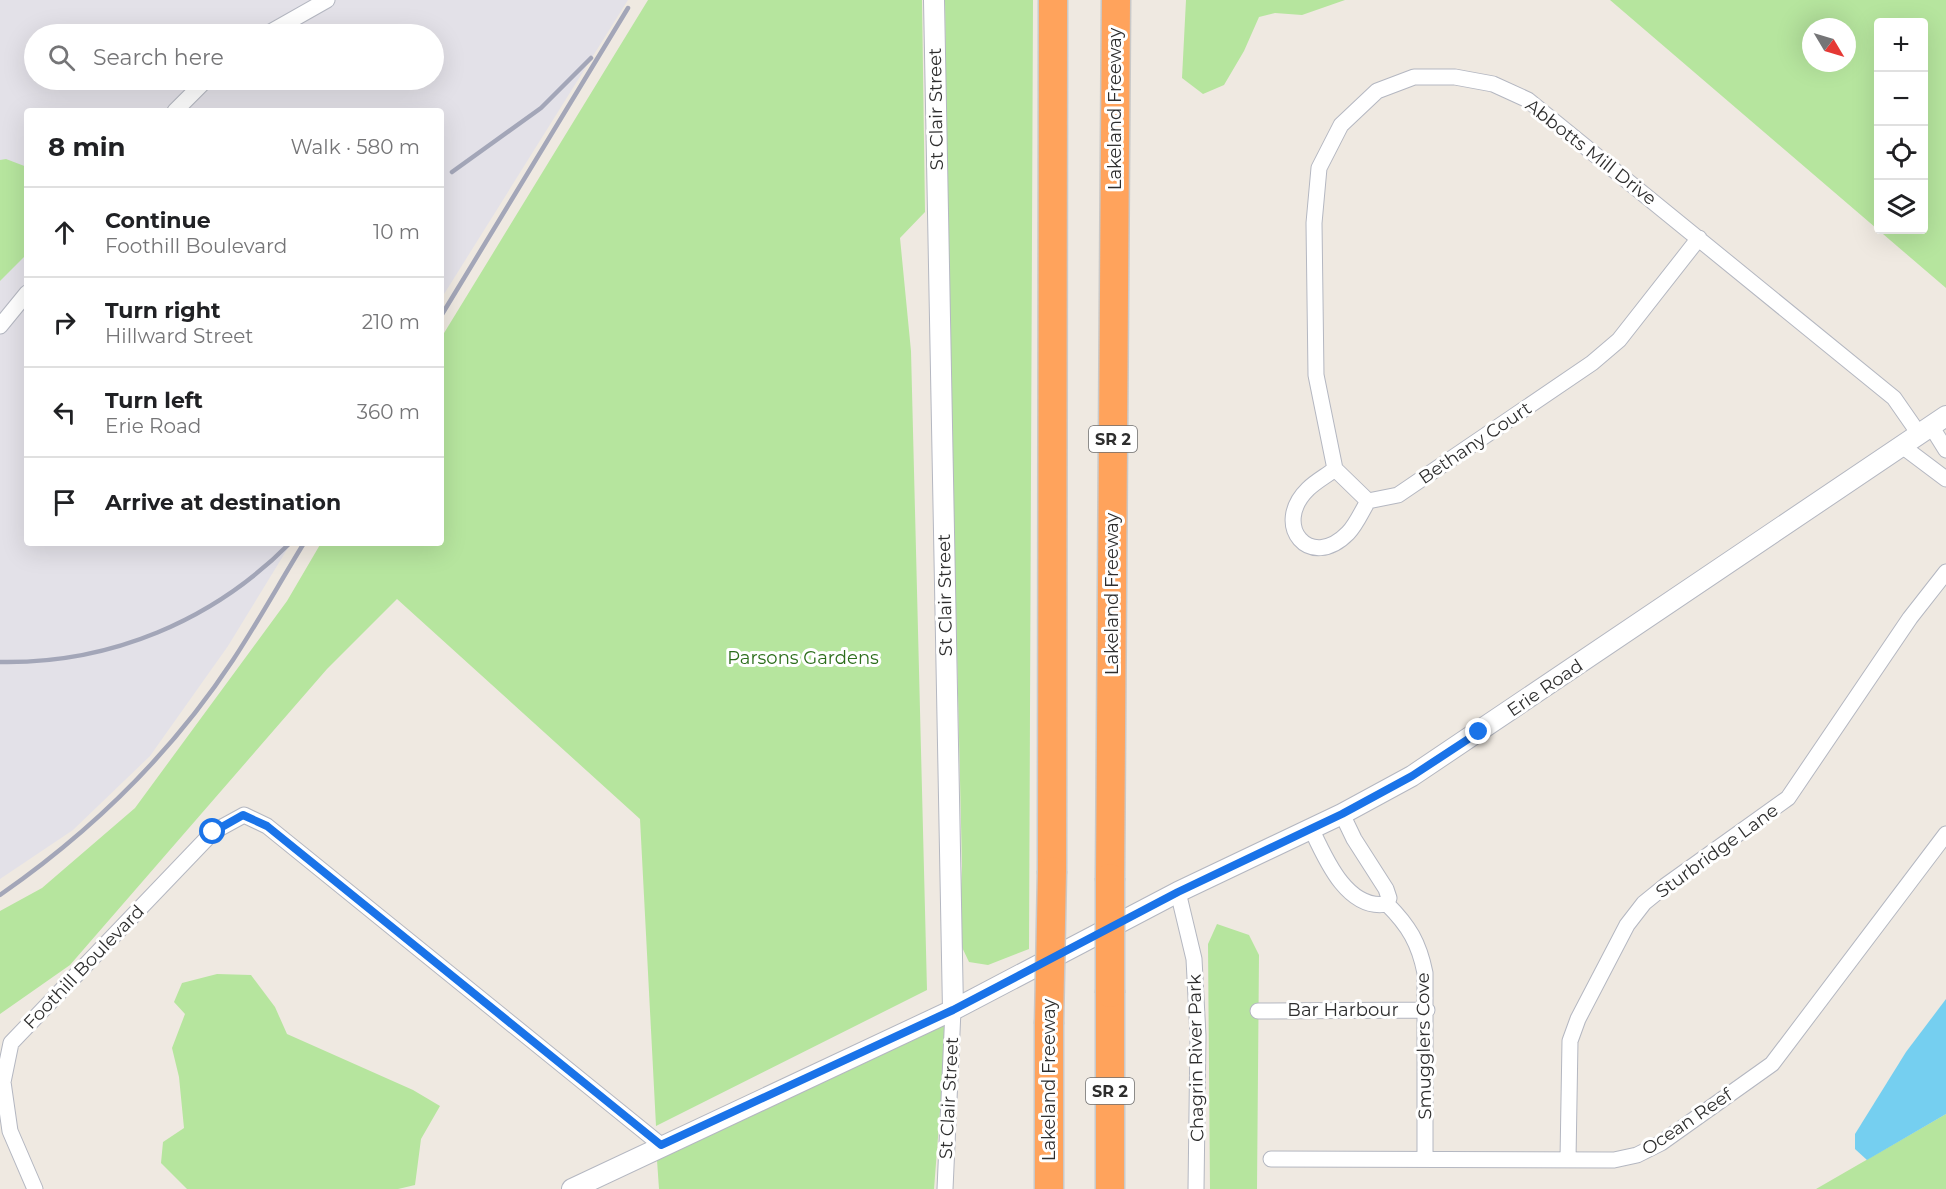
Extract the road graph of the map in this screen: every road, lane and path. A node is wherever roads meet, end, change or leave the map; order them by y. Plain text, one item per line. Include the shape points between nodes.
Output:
1 (327, 0) edge
2 (934, 0) edge
3 (1053, 0) edge
4 (1116, 0) edge
5 (285, 24) edge
6 (196, 90) edge
7 (179, 108) edge
8 (1699, 238) junction
9 (24, 297) edge
10 (0, 326) edge
11 (1932, 425) edge
12 (1902, 446) junction
13 (1946, 450) edge
14 (1335, 469) junction
15 (1946, 479) edge
16 (1368, 501) junction
17 (1946, 572) edge
18 (1342, 814) junction
19 (1311, 828) junction
20 (1946, 834) edge
21 (1178, 892) junction
22 (1386, 904) junction
23 (953, 1010) junction
24 (1427, 1010) junction
25 (1258, 1011) dead end
26 (661, 1145) junction
27 (1271, 1159) dead end
28 (1425, 1159) junction
29 (1568, 1159) junction
30 (35, 1189) edge
31 (572, 1189) edge
32 (945, 1189) edge
33 (1049, 1189) edge
34 (1110, 1189) edge
35 (1196, 1189) edge

1 - 5 street
2 - 23 street, St Clair Street
3 - 33 highway, Lakeland Freeway, bridge
4 - 34 highway, Lakeland Freeway / SR 2, bridge
6 - 7 street
8 - 11 street, Abbotts Mill Drive
8 - 14 street, Abbotts Mill Drive via 1537,107 1493,84 1455,77 1414,76 1377,91 1341,125 1319,168 1314,223 1316,375
8 - 16 street, Bethany Court via 1619,340 1592,363 1398,495
9 - 10 street
11 - 12 street, Erie Road
11 - 13 street, Abbotts Mill Drive
12 - 15 street
12 - 18 street, Erie Road via 1469,739
14 - 16 street
14 - 16 street via 1307,489 1296,506 1292,518 1295,534 1305,546 1316,549 1334,544 1349,533
17 - 29 street, Sturbridge Lane via 1910,618 1788,798 1665,886 1644,903 1627,925 1570,1041
18 - 19 street, Erie Road
18 - 22 street, Smugglers Cove via 1386,889
19 - 21 street, Erie Road
19 - 22 street via 1339,879 1356,897 1367,904
20 - 29 street, Ocean Reef via 1772,1064 1661,1143 1637,1155 1614,1160
21 - 23 street, Erie Road
21 - 35 street, Chagrin River Park via 1194,959 1198,1036
22 - 24 street, Smugglers Cove via 1402,919 1420,947
23 - 26 street, Erie Road
23 - 32 street, St Clair Street
24 - 25 street, Bar Harbour
24 - 28 street, Smugglers Cove
26 - 30 street, Foothill Boulevard via 267,826 243,815 213,832 11,1043 3,1082 10,1131
26 - 31 street, Erie Road
27 - 28 street, Ocean Reef
28 - 29 street, Ocean Reef

